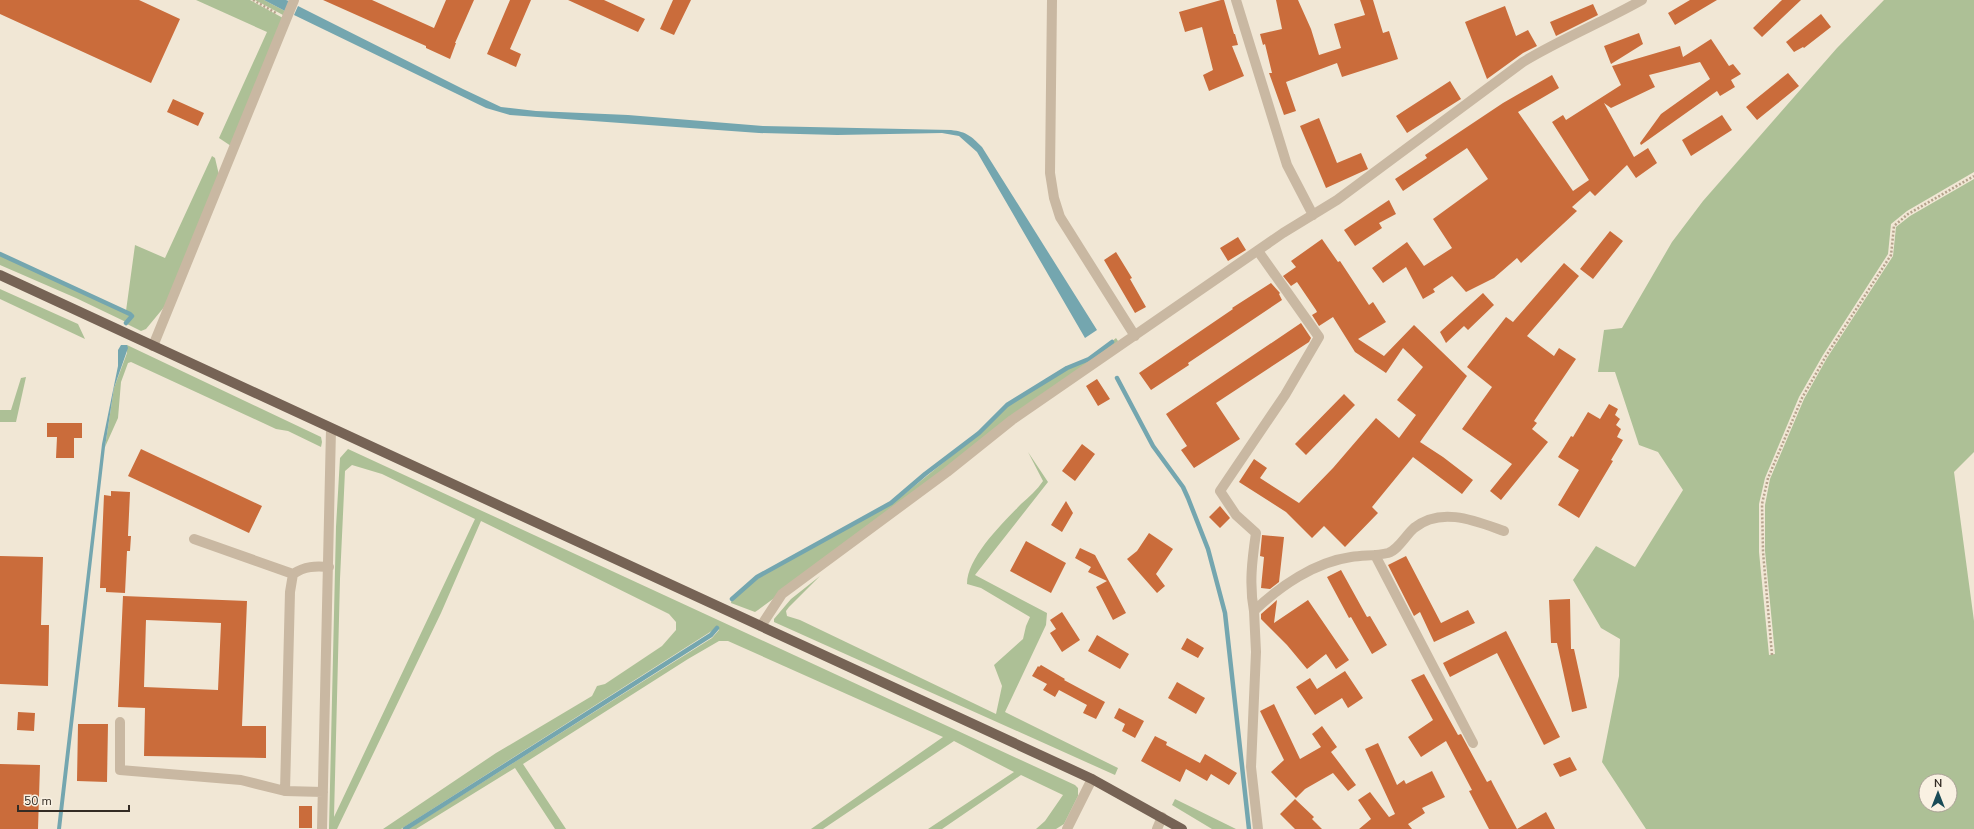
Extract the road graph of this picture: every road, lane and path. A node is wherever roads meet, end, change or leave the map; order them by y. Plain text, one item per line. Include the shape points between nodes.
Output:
1 (253, 0) edge
2 (294, 0) edge
3 (1052, 0) edge
4 (1236, 0) edge
5 (1642, 0) edge
6 (287, 18) junction
7 (1974, 176) edge
8 (1312, 215) junction
9 (1258, 251) junction
10 (0, 275) edge
11 (1134, 336) junction
12 (153, 346) junction
13 (331, 429) junction
14 (1504, 532) dead end
15 (194, 539) dead end
16 (1375, 556) junction
17 (329, 567) junction
18 (293, 574) junction
19 (1254, 611) junction
20 (761, 626) junction
21 (1772, 655) dead end
22 (120, 722) dead end
23 (1473, 743) dead end
24 (1092, 779) junction
25 (285, 791) junction
26 (323, 792) junction
27 (1162, 817) junction
28 (322, 829) edge
29 (1067, 829) edge
30 (1157, 829) edge
31 (1182, 829) edge
32 (1258, 829) edge

1 - 6 path
2 - 6 street
3 - 11 street via 1050,173 1054,198 1060,217
4 - 8 street via 1287,166
5 - 8 street via 1522,62 1399,155
6 - 12 street
7 - 21 path via 1908,214 1894,226 1891,256 1826,356 1802,398 1778,453 1768,478 1762,504 1763,552
8 - 9 street
9 - 11 street
9 - 19 street via 1319,337 1285,395 1220,491 1236,515 1256,534 1251,570
10 - 12 main road
11 - 20 street via 1012,420 947,472 782,594
12 - 13 main road
13 - 17 street
13 - 20 main road
14 - 16 street via 1460,517 1440,517 1428,520 1415,528 1390,552
15 - 18 street
16 - 19 street via 1330,562 1292,581
16 - 23 street
17 - 18 street via 311,566
17 - 26 street
18 - 25 street via 290,592
19 - 32 street via 1256,652 1251,767
20 - 24 main road
22 - 25 street via 120,770 241,780
24 - 27 main road
24 - 29 street
25 - 26 street
26 - 28 street
27 - 30 street
27 - 31 main road

